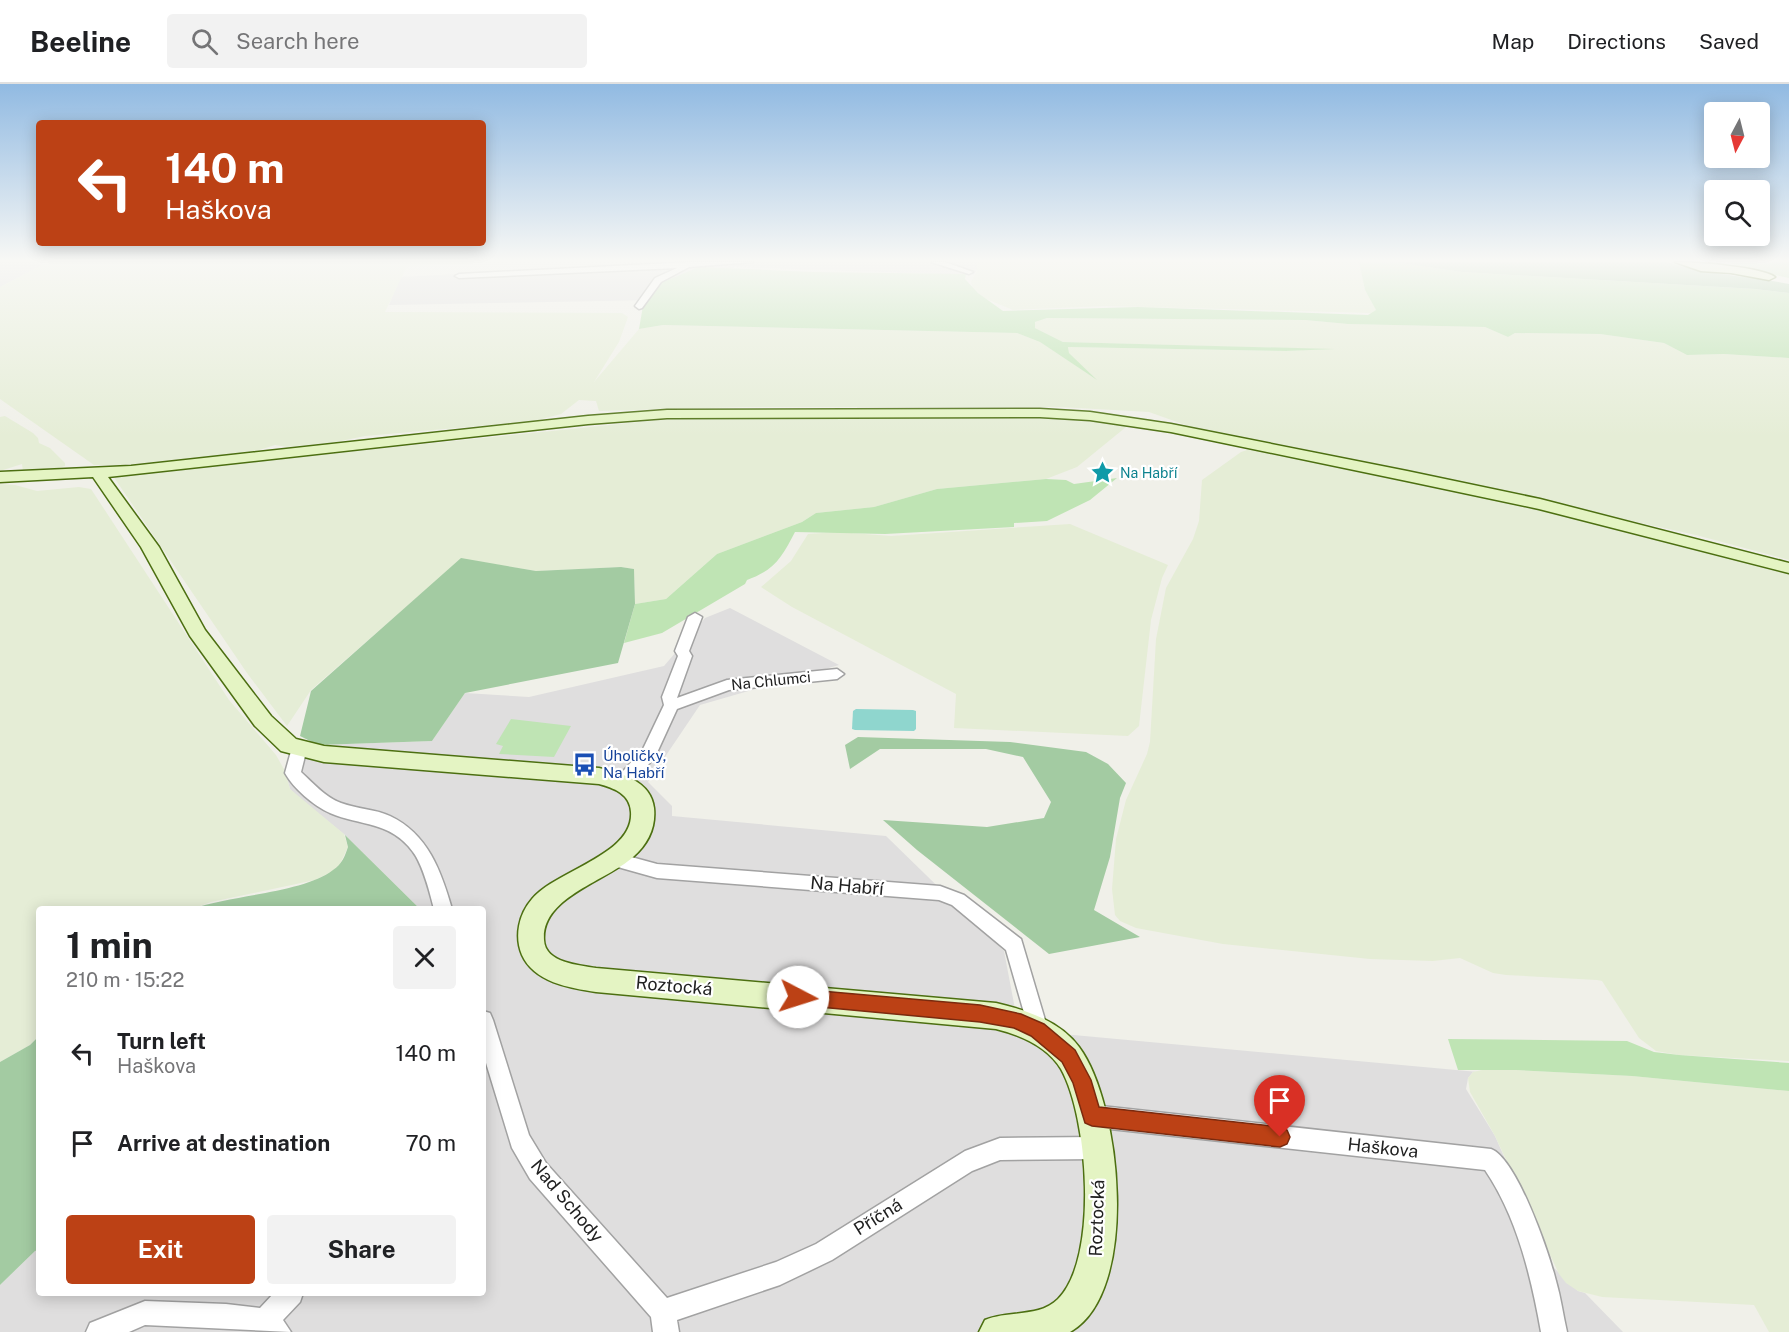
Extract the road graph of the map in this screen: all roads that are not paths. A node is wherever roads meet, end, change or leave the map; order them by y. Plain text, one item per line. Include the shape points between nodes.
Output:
1 (98, 474) junction
2 (0, 477) edge
3 (1789, 568) edge
4 (694, 617) dead end
5 (837, 674) dead end
6 (672, 705) junction
7 (300, 748) junction
8 (622, 783) junction
9 (613, 859) junction
10 (442, 906) edge
11 (486, 1030) edge
12 (1038, 1030) junction
13 (1092, 1116) junction
14 (1097, 1148) junction
15 (289, 1296) edge
16 (664, 1322) edge
17 (272, 1327) edge
18 (99, 1332) edge
19 (997, 1332) edge
20 (1554, 1332) edge

1 - 2 street
1 - 3 street via 667,414 1040,413 1160,426 1407,476 1540,504
1 - 7 street via 150,547 197,632 263,721 289,745
4 - 6 street via 682,651 685,657 669,697
5 - 6 street, Na Chlumci via 727,685
6 - 8 street via 652,749
7 - 8 street via 347,756 598,776
7 - 10 street via 293,773 311,792 335,808 383,820 420,848
8 - 9 street, Roztocká via 639,796 644,816 635,838
9 - 12 street, Na Habří via 657,871 940,893 958,900 1014,945
9 - 12 street, Roztocká via 560,890 538,910 530,943 543,964 582,978 980,1013 1015,1020
11 - 16 street, Nad Schody via 520,1140 538,1171
12 - 13 street, Roztocká via 1072,1062 1082,1080
13 - 14 street, Roztocká
13 - 20 street, Haškova via 1491,1160 1510,1187 1544,1280
14 - 16 street, Příčná via 1000,1149 965,1162 824,1252
14 - 19 street, Roztocká via 1100,1239 1096,1264 1081,1298 1071,1311 1046,1326
15 - 17 street
17 - 18 street via 226,1316 145,1313

